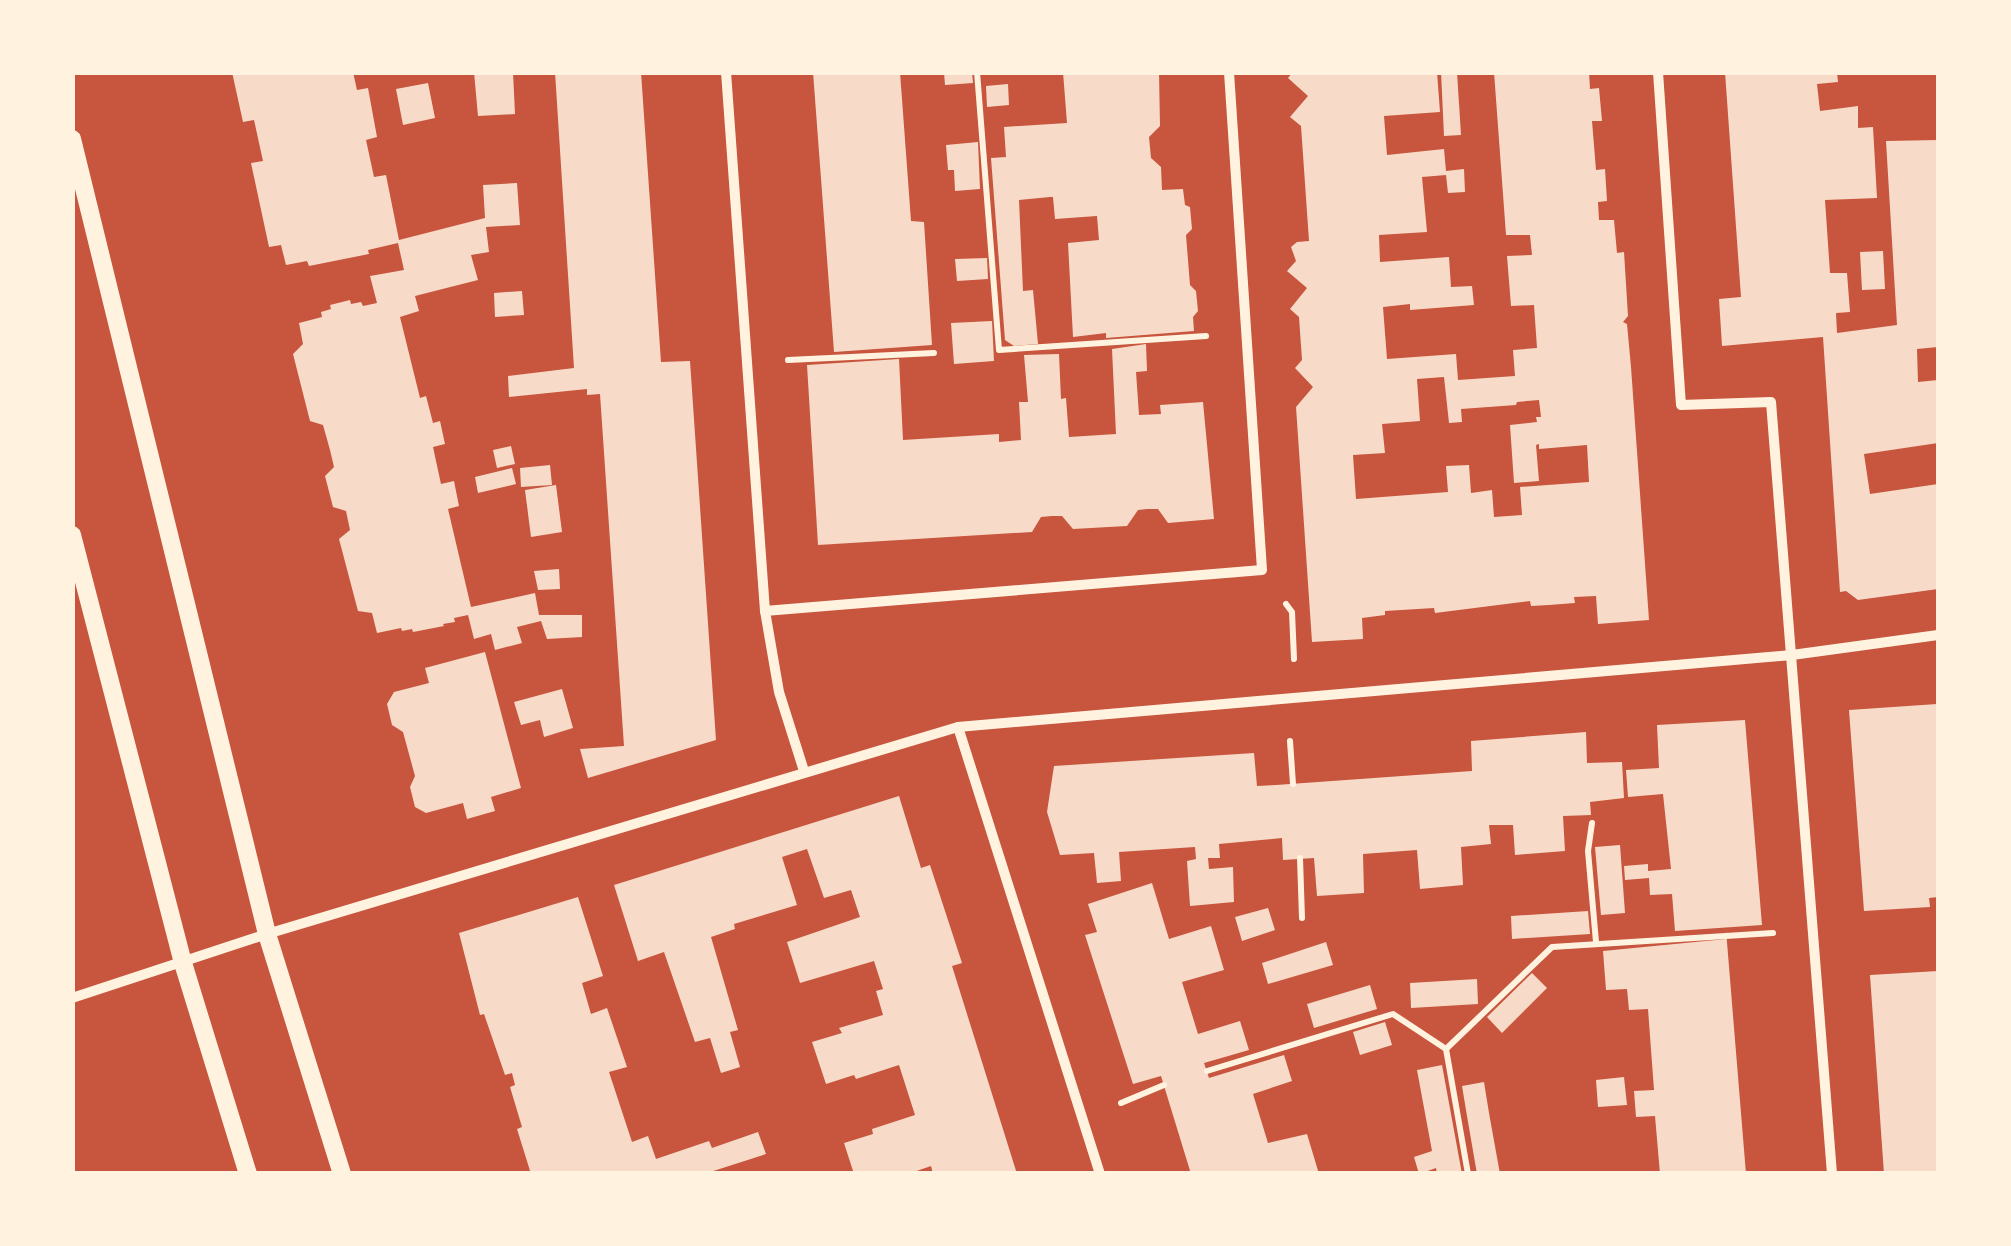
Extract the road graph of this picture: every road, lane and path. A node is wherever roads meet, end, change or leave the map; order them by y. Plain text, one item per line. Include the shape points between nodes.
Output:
1 (726, 72) edge
2 (977, 72) edge
3 (1229, 72) edge
4 (1658, 72) edge
5 (72, 138) edge
6 (1247, 334) junction
7 (934, 353) dead end
8 (747, 363) junction
9 (72, 535) edge
10 (1262, 570) junction
11 (765, 611) junction
12 (1938, 635) edge
13 (1792, 655) junction
14 (1286, 697) junction
15 (958, 726) junction
16 (804, 771) junction
17 (1592, 823) dead end
18 (1300, 858) dead end
19 (1302, 918) dead end
20 (1813, 931) junction
21 (267, 934) junction
22 (1596, 942) junction
23 (183, 963) junction
24 (72, 998) edge
25 (1446, 1049) junction
26 (1207, 1071) dead end
27 (248, 1174) edge
28 (342, 1174) edge
29 (1100, 1174) edge
30 (1468, 1174) edge
31 (1832, 1174) edge

1 - 8 street
2 - 6 path via 998,350
3 - 6 street
4 - 13 street via 1682,405 1771,402
5 - 21 street
6 - 10 street
7 - 8 path
8 - 11 street
9 - 23 street
10 - 11 street
10 - 14 path via 1292,612 1294,662
11 - 16 street via 779,692
12 - 13 street
13 - 14 street
13 - 20 street
14 - 15 street
15 - 16 street
15 - 29 street
16 - 21 street
17 - 22 path
18 - 19 path
20 - 22 path
20 - 31 street
21 - 23 street
21 - 28 street
22 - 25 path via 1552,946
23 - 24 street
23 - 27 street
25 - 26 path via 1393,1014
25 - 30 path

